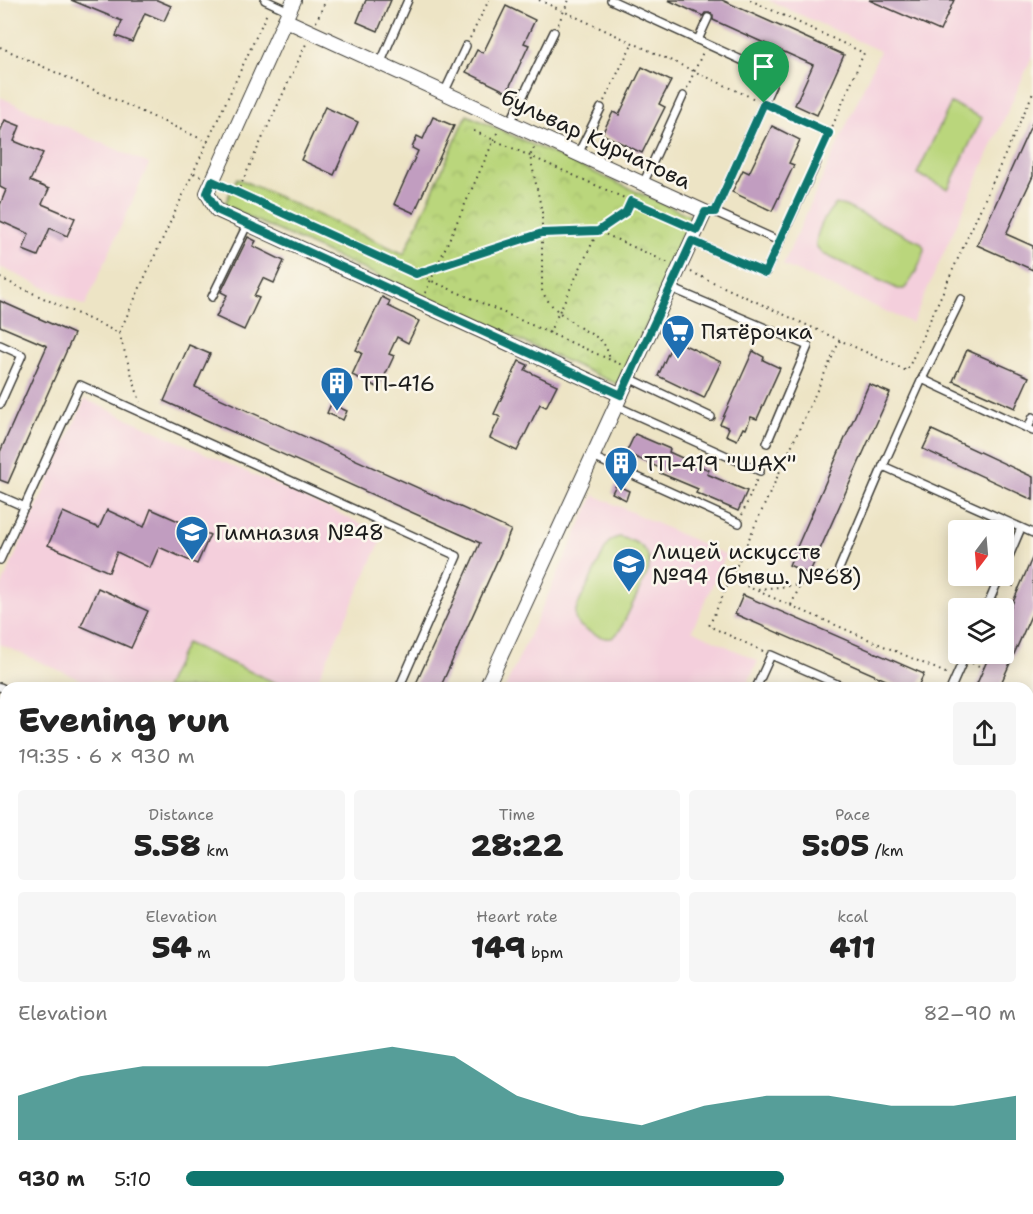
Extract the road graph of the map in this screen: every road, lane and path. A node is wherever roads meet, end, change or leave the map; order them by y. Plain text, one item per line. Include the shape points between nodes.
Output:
1 (326, 0) edge
2 (408, 0) edge
3 (489, 0) edge
4 (539, 0) edge
5 (569, 0) edge
6 (611, 0) edge
7 (750, 0) edge
8 (268, 1) edge
9 (290, 10) edge
10 (564, 11) junction
11 (708, 18) dead end
12 (311, 32) junction
13 (554, 32) joint
14 (698, 40) junction
15 (632, 43) junction
16 (707, 44) junction
17 (466, 46) joint
18 (0, 47) edge
19 (380, 64) junction
20 (694, 71) junction
21 (444, 93) junction
22 (1033, 93) edge
23 (683, 96) joint
24 (764, 103) junction
25 (601, 108) joint
26 (507, 121) junction
27 (474, 131) dead end
28 (829, 133) junction
29 (539, 136) junction
30 (494, 139) junction
31 (208, 142) junction
32 (578, 154) junction
33 (530, 156) junction
34 (817, 162) joint
35 (194, 173) junction
36 (212, 181) junction
37 (642, 183) junction
38 (237, 193) junction
39 (631, 201) junction
40 (710, 212) junction
41 (247, 225) junction
42 (598, 231) junction
43 (542, 233) junction
44 (695, 236) junction
45 (779, 241) junction
46 (436, 267) junction
47 (680, 267) junction
48 (416, 274) junction
49 (0, 278) edge
50 (430, 280) junction
51 (671, 288) junction
52 (212, 297) dead end
53 (961, 299) dead end
54 (420, 304) junction
55 (559, 311) junction
56 (119, 333) junction
57 (549, 333) junction
58 (840, 340) junction
59 (0, 345) edge
60 (610, 360) junction
61 (631, 374) junction
62 (922, 379) junction
63 (619, 400) junction
64 (0, 404) edge
65 (143, 413) junction
66 (711, 417) dead end
67 (1033, 417) edge
68 (1030, 429) edge
69 (767, 443) dead end
70 (593, 457) junction
71 (883, 466) junction
72 (760, 471) joint
73 (0, 496) edge
74 (25, 507) junction
75 (739, 523) joint
76 (1021, 528) junction
77 (1033, 533) edge
78 (1014, 544) edge
79 (0, 560) edge
80 (839, 569) joint
81 (730, 579) junction
82 (800, 585) junction
83 (1014, 586) edge
84 (755, 589) junction
85 (1019, 589) dead end
86 (791, 605) junction
87 (771, 655) junction
88 (962, 664) edge
89 (977, 664) edge
90 (984, 668) dead end
91 (956, 677) junction
92 (402, 682) edge
93 (489, 682) edge
94 (759, 682) edge
95 (832, 682) edge
96 (954, 682) edge

1 - 12 path
2 - 19 lane
3 - 17 path
4 - 10 path
5 - 10 path
6 - 14 lane
7 - 28 path via 864,53
8 - 9 lane
8 - 31 path
9 - 12 street, бульвар Курчатова
9 - 36 street
10 - 13 path
10 - 15 path
11 - 14 lane
12 - 19 street, бульвар Курчатова
12 - 38 path
13 - 26 lane
14 - 16 lane
15 - 20 path
15 - 25 path
16 - 20 path
16 - 24 lane via 776,76
17 - 21 lane
18 - 31 path
19 - 21 street, бульвар Курчатова
20 - 23 path
20 - 24 path
21 - 26 street, бульвар Курчатова
22 - 58 path via 907,371
23 - 37 lane
24 - 28 path
24 - 40 lane
25 - 32 lane
26 - 29 street, бульвар Курчатова
26 - 30 path
27 - 30 path
28 - 34 path
29 - 32 street, бульвар Курчатова
29 - 33 path
30 - 33 path
30 - 46 path
31 - 35 path
32 - 37 street, бульвар Курчатова
33 - 39 path
33 - 43 path via 542,212
34 - 45 lane
35 - 36 path
35 - 56 path
36 - 38 path
36 - 41 street via 207,193 217,210
37 - 39 path
37 - 40 street, бульвар Курчатова
38 - 48 path
39 - 42 path via 626,212
39 - 44 path
40 - 44 street, бульвар Курчатова
40 - 45 lane
41 - 52 lane
41 - 54 street
42 - 43 path
42 - 47 path
42 - 55 path
43 - 46 path
43 - 55 path via 542,290 544,298
44 - 45 lane via 765,273
44 - 47 street, бульвар Курчатова
46 - 48 path
46 - 50 path
47 - 51 street, бульвар Курчатова
47 - 58 path
48 - 50 path
49 - 56 path
50 - 54 path
50 - 57 path
51 - 61 street, бульвар Курчатова
51 - 69 lane via 808,346
53 - 62 lane
54 - 63 street
55 - 57 path
55 - 60 path via 598,337
56 - 65 path
57 - 60 path
58 - 81 path
59 - 64 lane via 22,355
60 - 61 path
61 - 63 street, бульвар Курчатова
61 - 66 lane
62 - 68 lane
62 - 71 lane
63 - 70 street, бульвар Курчатова
63 - 72 lane
65 - 74 lane via 80,385
65 - 92 lane via 457,556
67 - 68 lane
70 - 75 lane
70 - 93 street, бульвар Курчатова
71 - 76 lane
71 - 80 lane
72 - 75 path
73 - 74 lane
74 - 79 lane
76 - 77 lane
76 - 78 lane
80 - 82 path
81 - 84 path
81 - 87 path via 709,626
82 - 84 path
82 - 86 path
83 - 85 path
84 - 86 path
86 - 91 path
87 - 94 lane
87 - 95 lane
88 - 91 lane
89 - 90 path
91 - 96 lane

